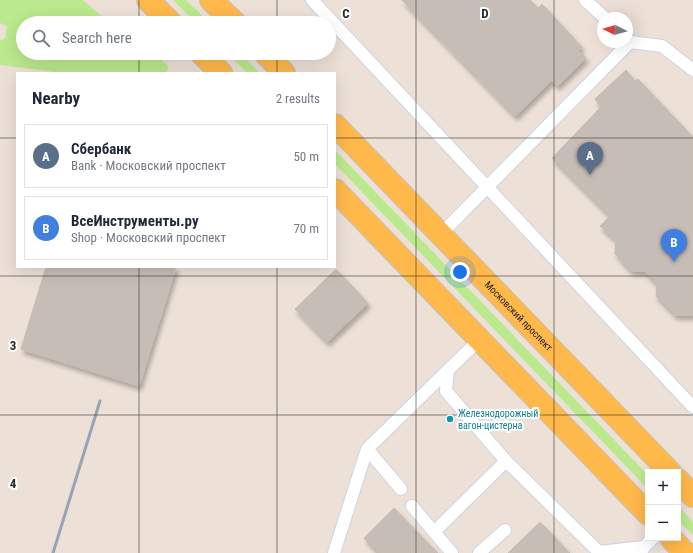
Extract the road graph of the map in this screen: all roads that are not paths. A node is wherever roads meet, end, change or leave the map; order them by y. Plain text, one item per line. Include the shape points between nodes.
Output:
1 (148, 0) edge
2 (212, 0) edge
3 (312, 0) edge
4 (586, 0) edge
5 (598, 12) edge
6 (164, 16) edge
7 (228, 16) edge
8 (327, 16) edge
9 (336, 26) edge
10 (633, 42) edge
11 (622, 48) edge
12 (208, 60) edge
13 (272, 60) edge
14 (693, 70) edge
15 (220, 72) edge
16 (283, 72) edge
17 (336, 126) edge
18 (487, 187) junction
19 (336, 191) edge
20 (440, 234) junction
21 (479, 340) junction
22 (448, 370) junction
23 (693, 407) edge
24 (366, 450) junction
25 (506, 461) junction
26 (667, 469) edge
27 (681, 483) edge
28 (401, 489) dead end
29 (693, 496) edge
30 (412, 506) dead end
31 (645, 511) edge
32 (504, 530) dead end
33 (434, 532) junction
34 (650, 541) edge
35 (674, 541) edge
36 (643, 550) edge
37 (600, 552) edge
38 (334, 553) edge
39 (452, 553) edge
40 (479, 553) edge
41 (685, 553) edge

1 - 6 main road
2 - 7 main road
3 - 8 lane
4 - 5 lane
9 - 18 lane
10 - 14 lane via 662,46
11 - 18 lane
12 - 15 main road
13 - 16 main road
17 - 20 main road, Московский проспект
18 - 20 lane
18 - 23 lane
19 - 21 main road
20 - 26 main road, Московский проспект
21 - 22 lane
21 - 31 main road
22 - 24 lane
22 - 25 lane via 446,391
24 - 28 lane
24 - 38 lane
25 - 33 lane
25 - 37 lane
27 - 29 main road
30 - 33 lane
32 - 40 lane
33 - 39 lane
34 - 36 lane
35 - 41 main road
36 - 37 lane

